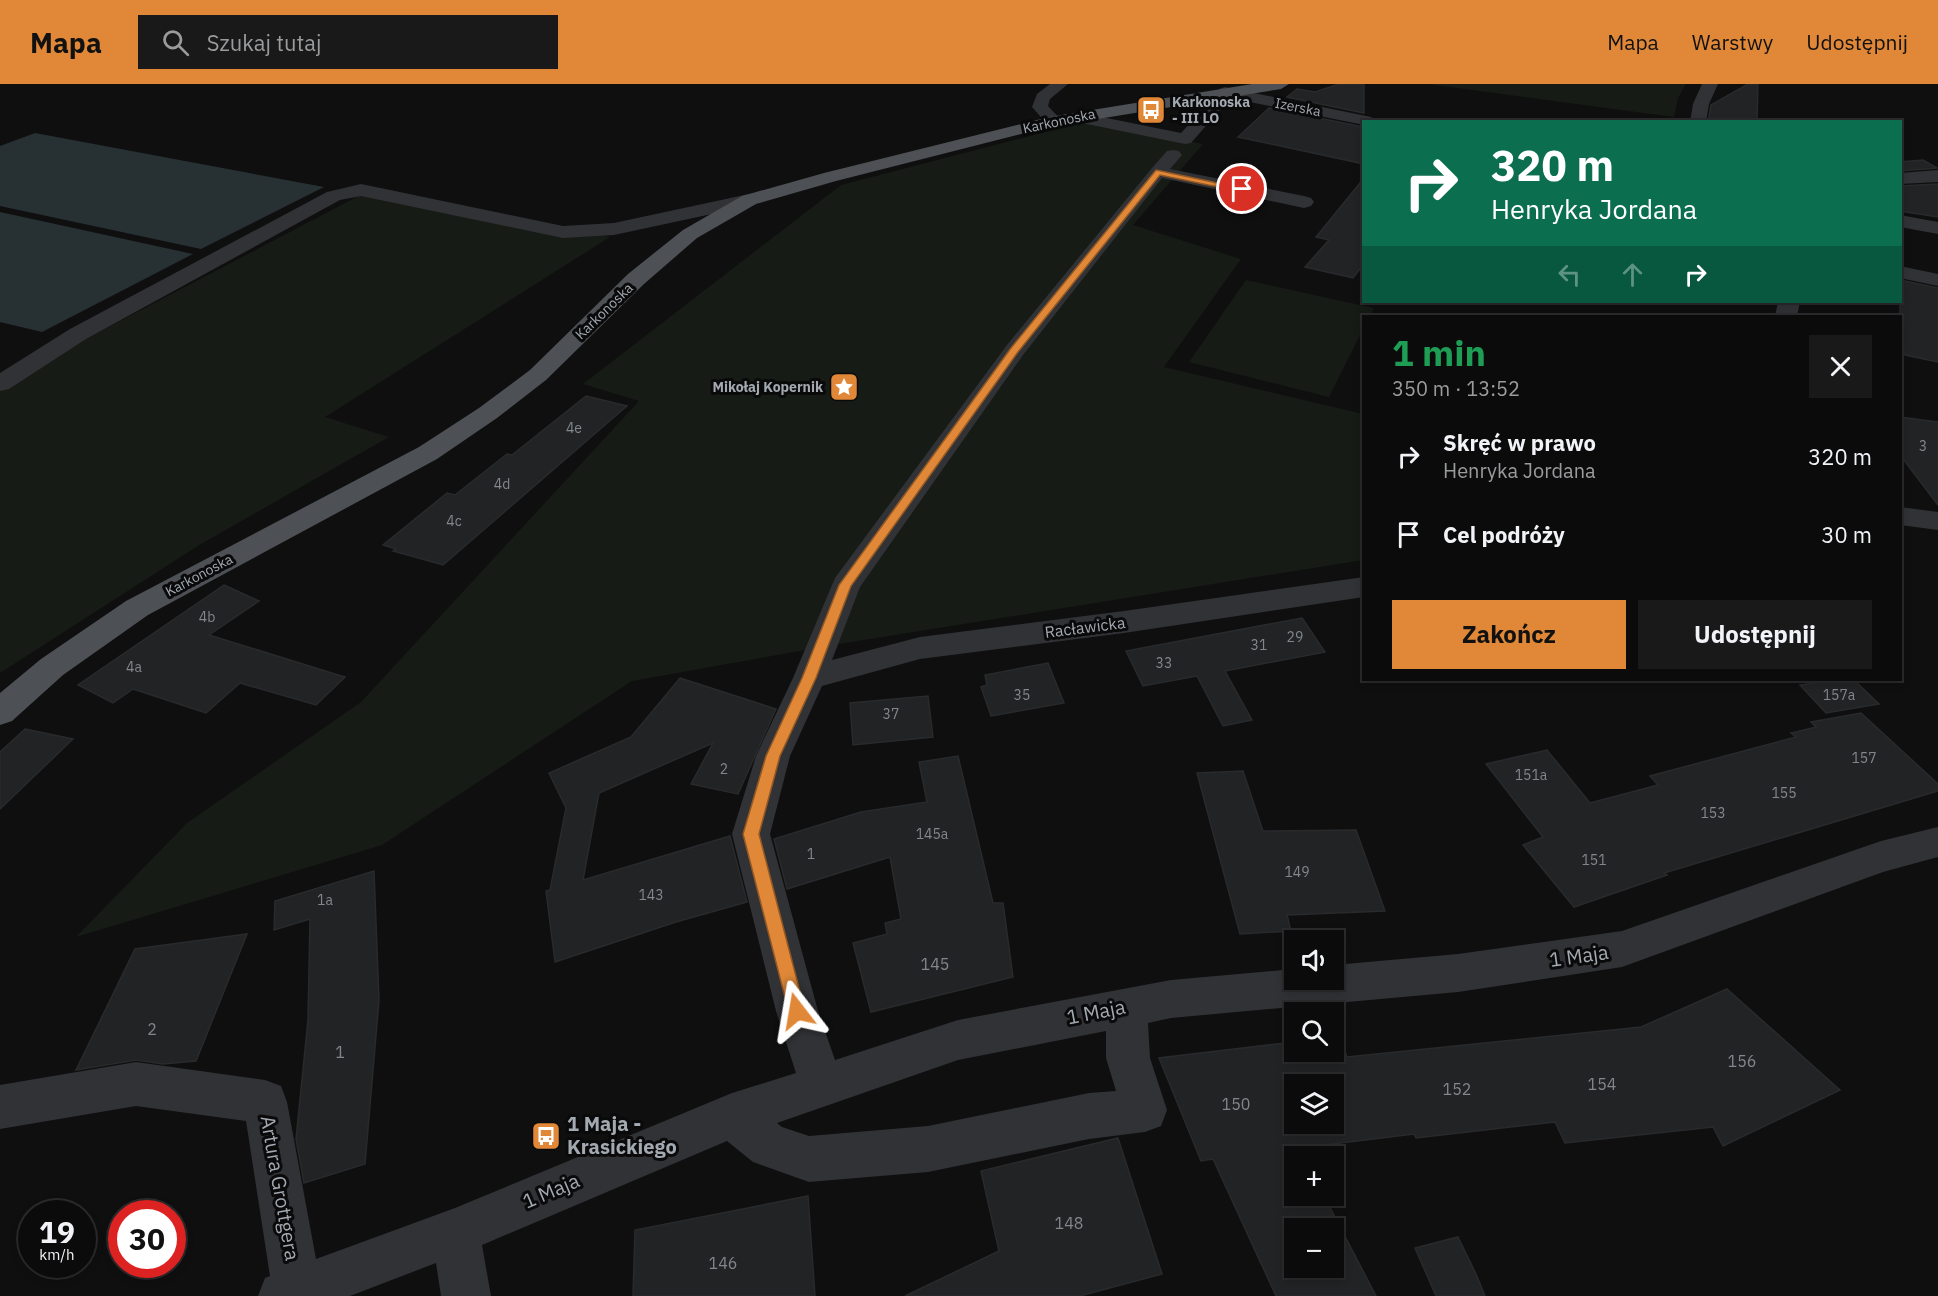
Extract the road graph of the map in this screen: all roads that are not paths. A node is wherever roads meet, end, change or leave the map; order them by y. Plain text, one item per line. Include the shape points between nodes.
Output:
1 (1060, 84) edge
2 (1281, 84) edge
3 (1710, 84) edge
4 (1225, 92) junction
5 (1066, 119) junction
6 (1362, 120) edge
7 (1698, 120) edge
8 (1185, 139) junction
9 (1158, 172) junction
10 (1938, 176) edge
11 (1902, 178) edge
12 (749, 200) junction
13 (1304, 202) dead end
14 (1902, 221) edge
15 (1938, 228) edge
16 (1902, 272) edge
17 (1938, 280) edge
18 (0, 384) edge
19 (1902, 516) edge
20 (1938, 521) edge
21 (1362, 587) edge
22 (809, 678) junction
23 (4, 705) edge
24 (1938, 842) edge
25 (1126, 1006) junction
26 (822, 1086) junction
27 (0, 1107) edge
28 (732, 1116) junction
29 (455, 1232) junction
30 (290, 1293) edge
31 (466, 1296) edge

1 - 5 street via 1043,97 1040,107
2 - 4 main road, Karkonoska
3 - 7 street
4 - 5 main road, Karkonoska
4 - 6 street, Izerska
4 - 8 street
5 - 8 street
5 - 12 main road, Karkonoska
8 - 9 street
9 - 13 street
9 - 22 street via 1015,350 846,585
10 - 11 street
12 - 18 street via 614,230 563,232 361,190 334,196 78,334
12 - 23 main road, Karkonoska via 690,234 636,279 538,375 488,413 428,453 137,608
14 - 15 street
16 - 17 street
19 - 20 street
21 - 22 street, Racławicka via 920,648
22 - 26 street via 773,756 751,834 797,1011
24 - 25 street, 1 Maja via 1881,857 1622,949 1458,973
25 - 26 street, 1 Maja via 958,1040
25 - 28 street via 1128,1058 1145,1110 1089,1116 928,1149 809,1159 769,1146
26 - 28 street, 1 Maja
27 - 30 street, Artura Grottgera via 136,1084 265,1102
28 - 29 street, 1 Maja
29 - 30 street, 1 Maja
29 - 31 street

